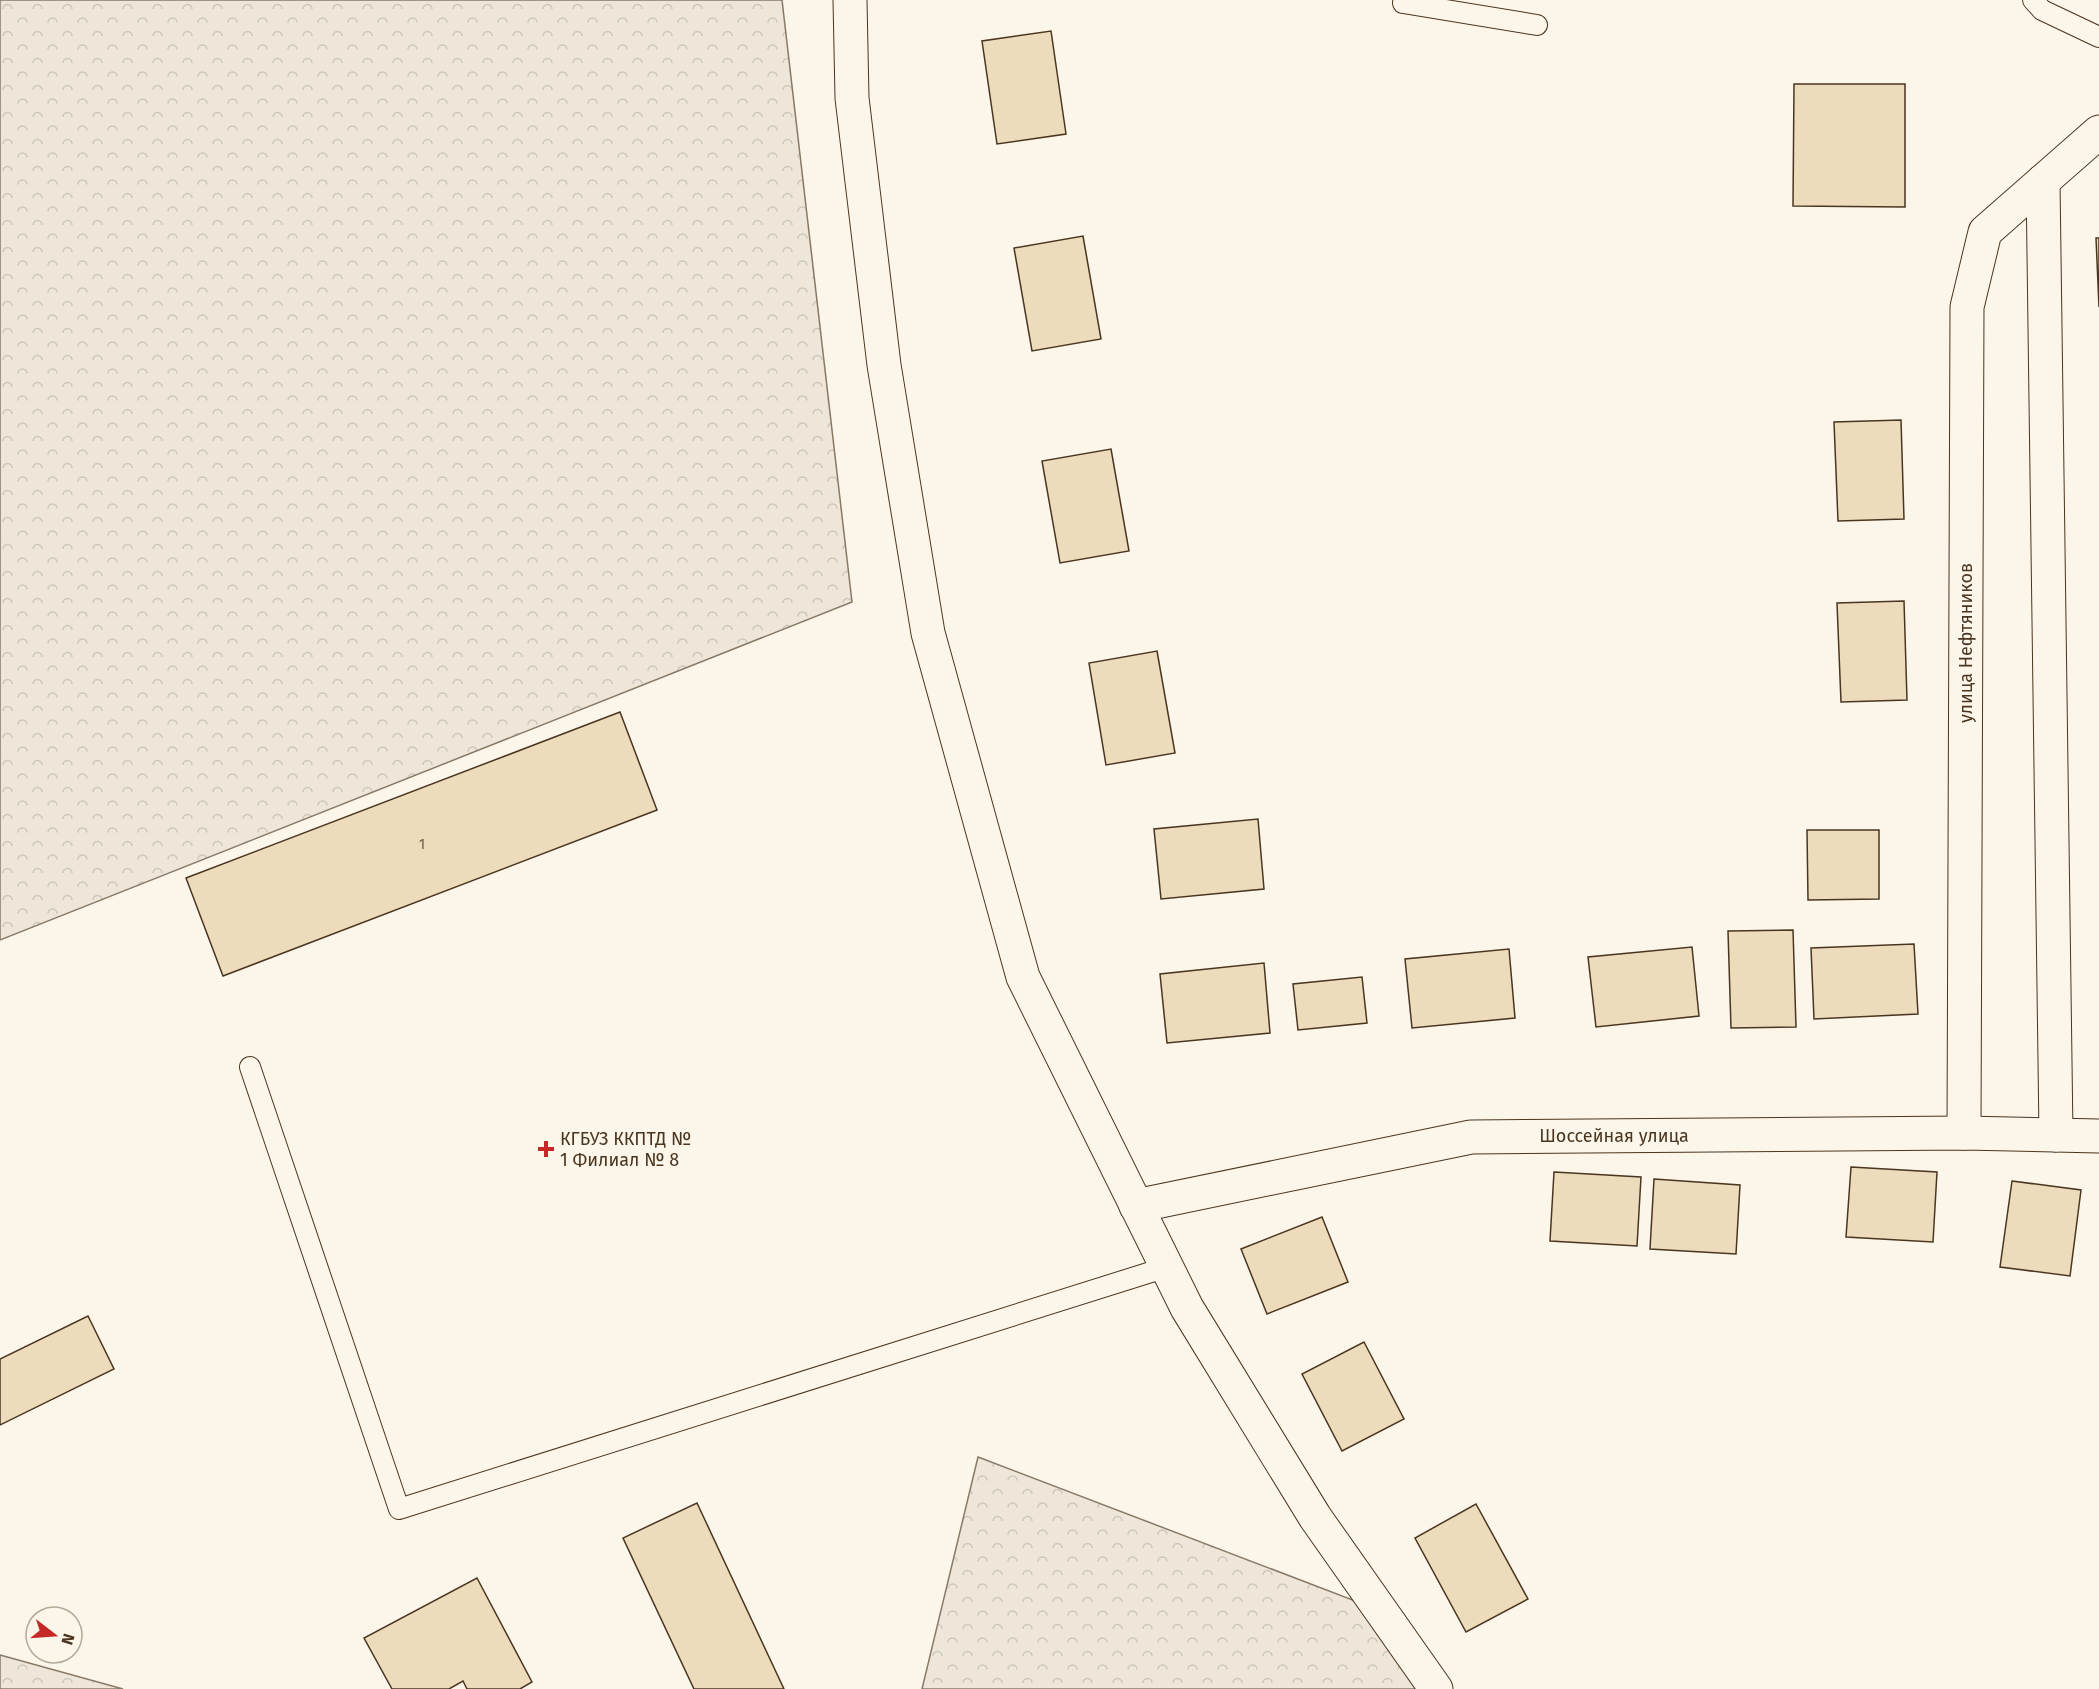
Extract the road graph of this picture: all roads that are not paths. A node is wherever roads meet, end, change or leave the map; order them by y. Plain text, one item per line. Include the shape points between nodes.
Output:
1 (850, 0) edge
2 (1404, 0) edge
3 (2033, 0) edge
4 (1537, 25) dead end
5 (2099, 37) edge
6 (2099, 132) edge
7 (2043, 181) junction
8 (250, 1066) dead end
9 (1964, 1133) junction
10 (2056, 1135) junction
11 (2099, 1136) edge
12 (1136, 1206) junction
13 (1167, 1267) junction
14 (1436, 1689) edge

1 - 12 street via 852,98 884,365 928,633 1023,977
2 - 4 lane via 1403,3
3 - 5 lane via 2042,10
6 - 7 street, улица Нефтяников
7 - 9 street, улица Нефтяников via 1985,231 1967,307
7 - 10 street
8 - 13 lane via 399,1509
9 - 10 street, Шоссейная улица
9 - 12 street, Шоссейная улица via 1471,1137
10 - 11 street, Шоссейная улица
12 - 13 street
13 - 14 street via 1315,1517

